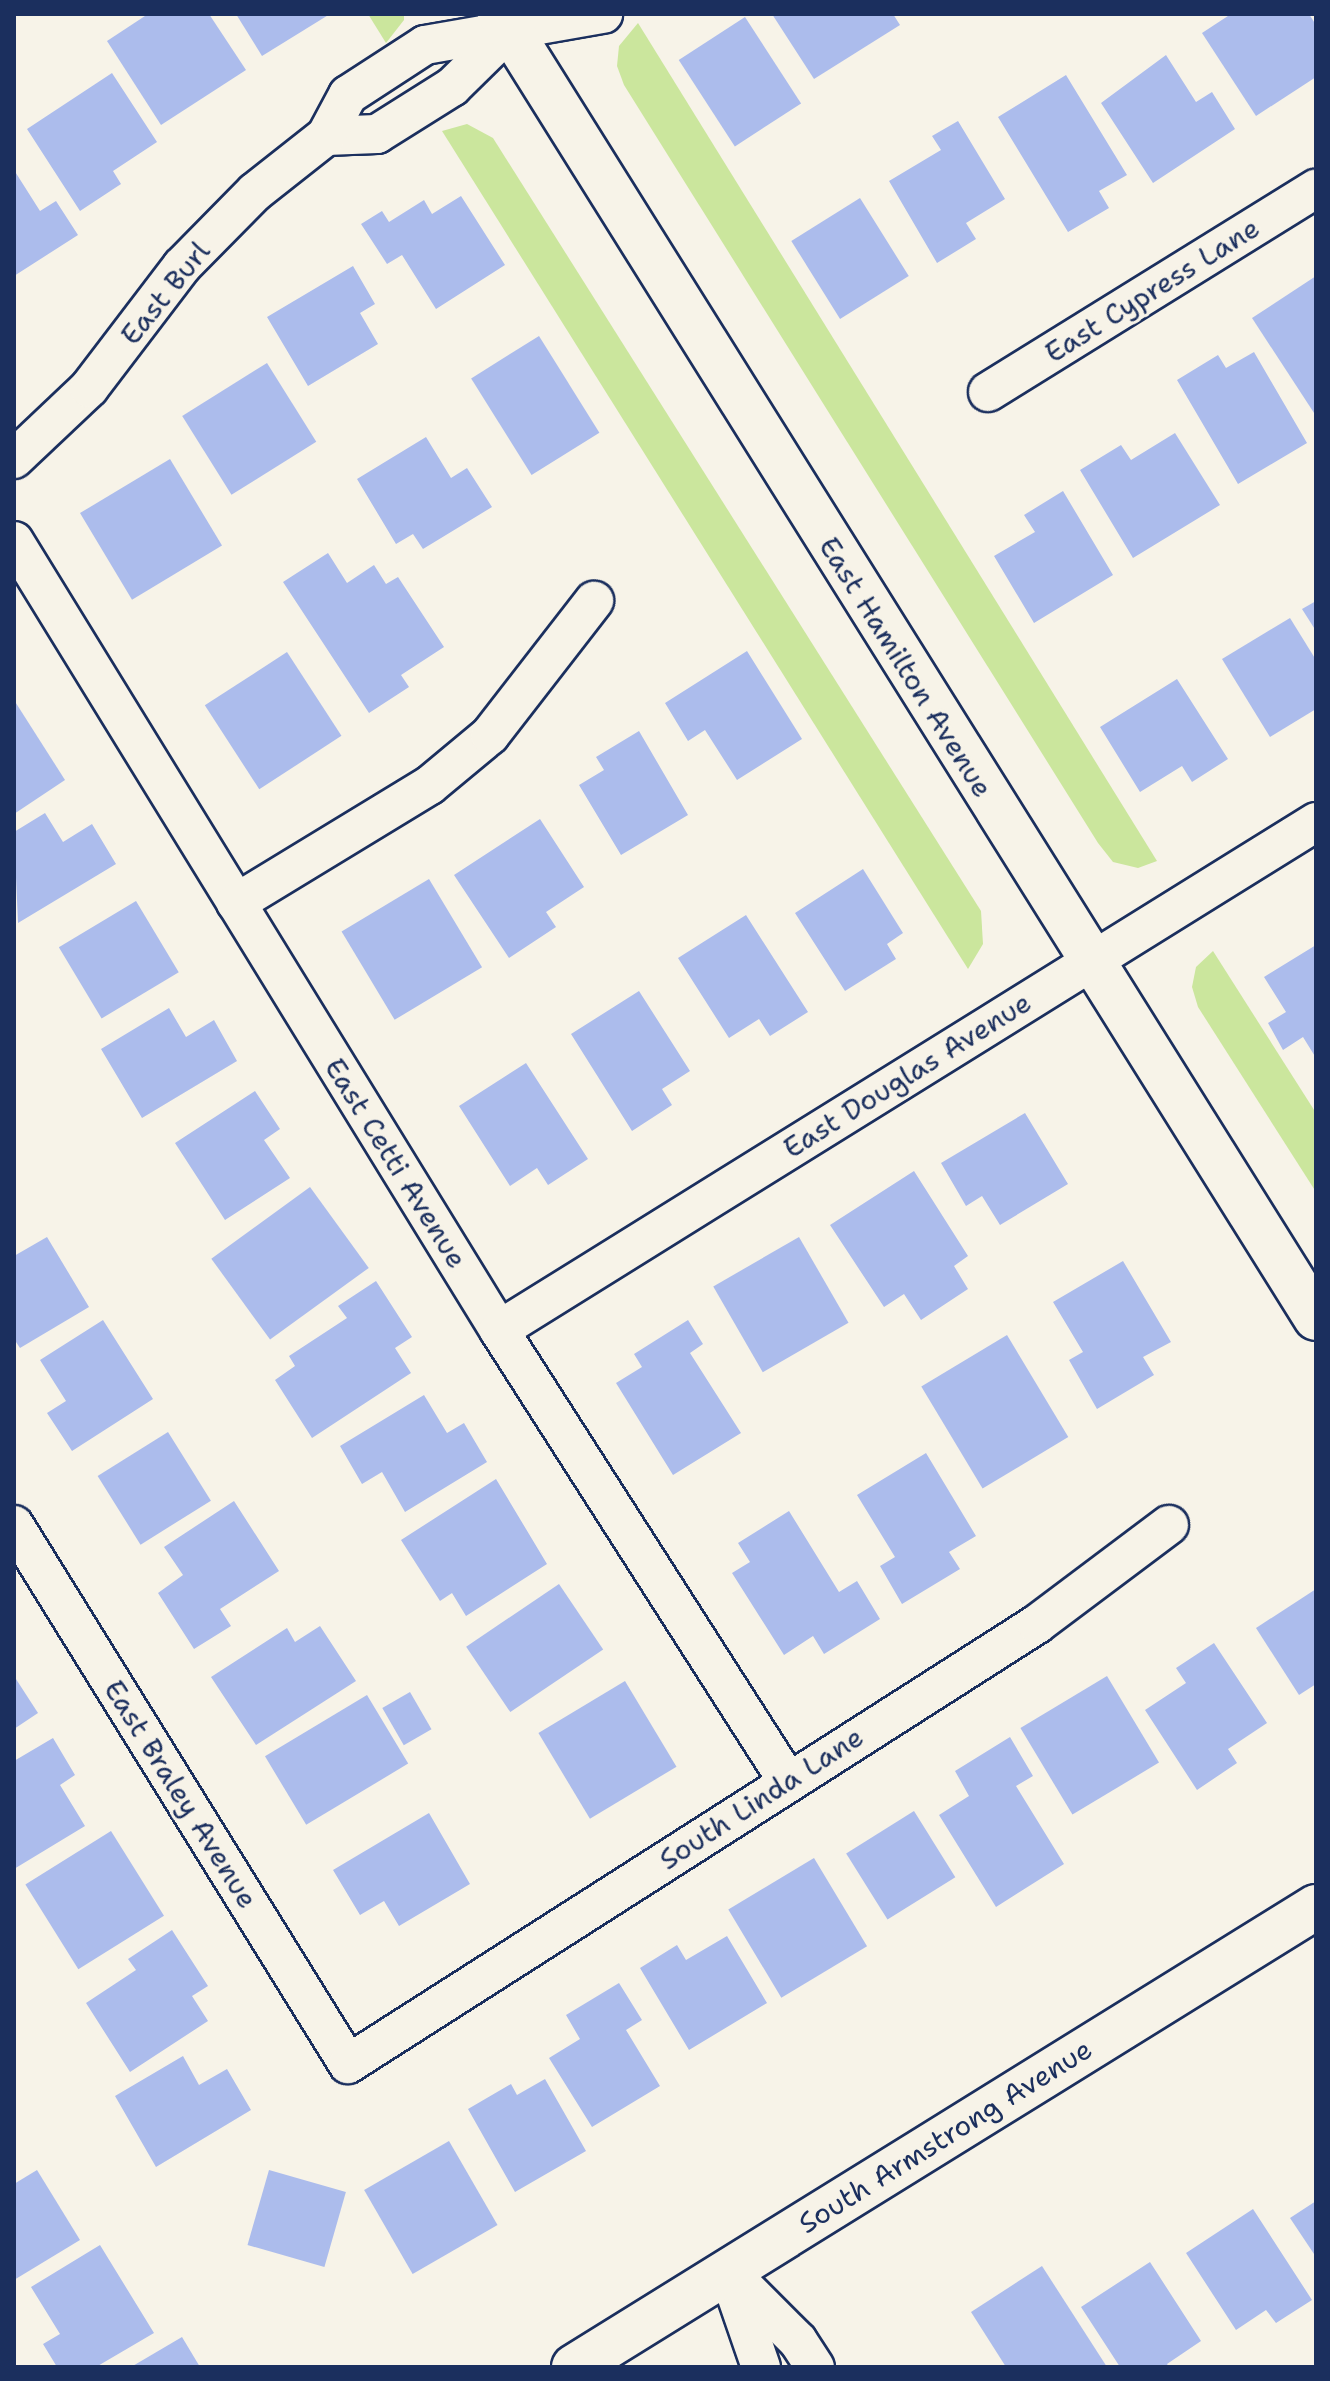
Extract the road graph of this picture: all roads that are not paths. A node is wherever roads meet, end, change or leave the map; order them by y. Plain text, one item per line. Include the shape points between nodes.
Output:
1 (603, 14) edge
2 (512, 19) edge
3 (326, 136) junction
4 (1316, 189) edge
5 (988, 392) dead end
6 (14, 459) edge
7 (14, 541) edge
8 (594, 601) dead end
9 (1316, 822) edge
10 (236, 903) junction
11 (1089, 961) junction
12 (1316, 1318) edge
13 (499, 1330) junction
14 (14, 1525) edge
15 (1169, 1525) dead end
16 (787, 1780) junction
17 (1316, 1907) edge
18 (348, 2064) joint
19 (727, 2270) junction
20 (574, 2367) edge
21 (761, 2367) edge
22 (815, 2367) edge

1 - 2 street, East Burl
2 - 3 street, East Burl via 425,45 348,95
2 - 3 street via 452,87 377,134
2 - 11 street, East Hamilton Avenue
3 - 6 street, East Burl via 255,192 182,266 89,388
4 - 5 street, East Cypress Lane
7 - 10 street, East Cetti Avenue
8 - 10 street via 490,735 430,785
9 - 11 street, East Douglas Avenue
10 - 13 street, East Cetti Avenue
11 - 12 street, East Hamilton Avenue
11 - 13 street, East Douglas Avenue
13 - 16 street, East Cetti Avenue
14 - 18 street, East Braley Avenue
15 - 16 street, South Linda Lane via 1037,1624
16 - 18 street, South Linda Lane
17 - 19 street, South Armstrong Avenue
19 - 20 street, South Armstrong Avenue
19 - 21 street
19 - 22 street via 798,2341

